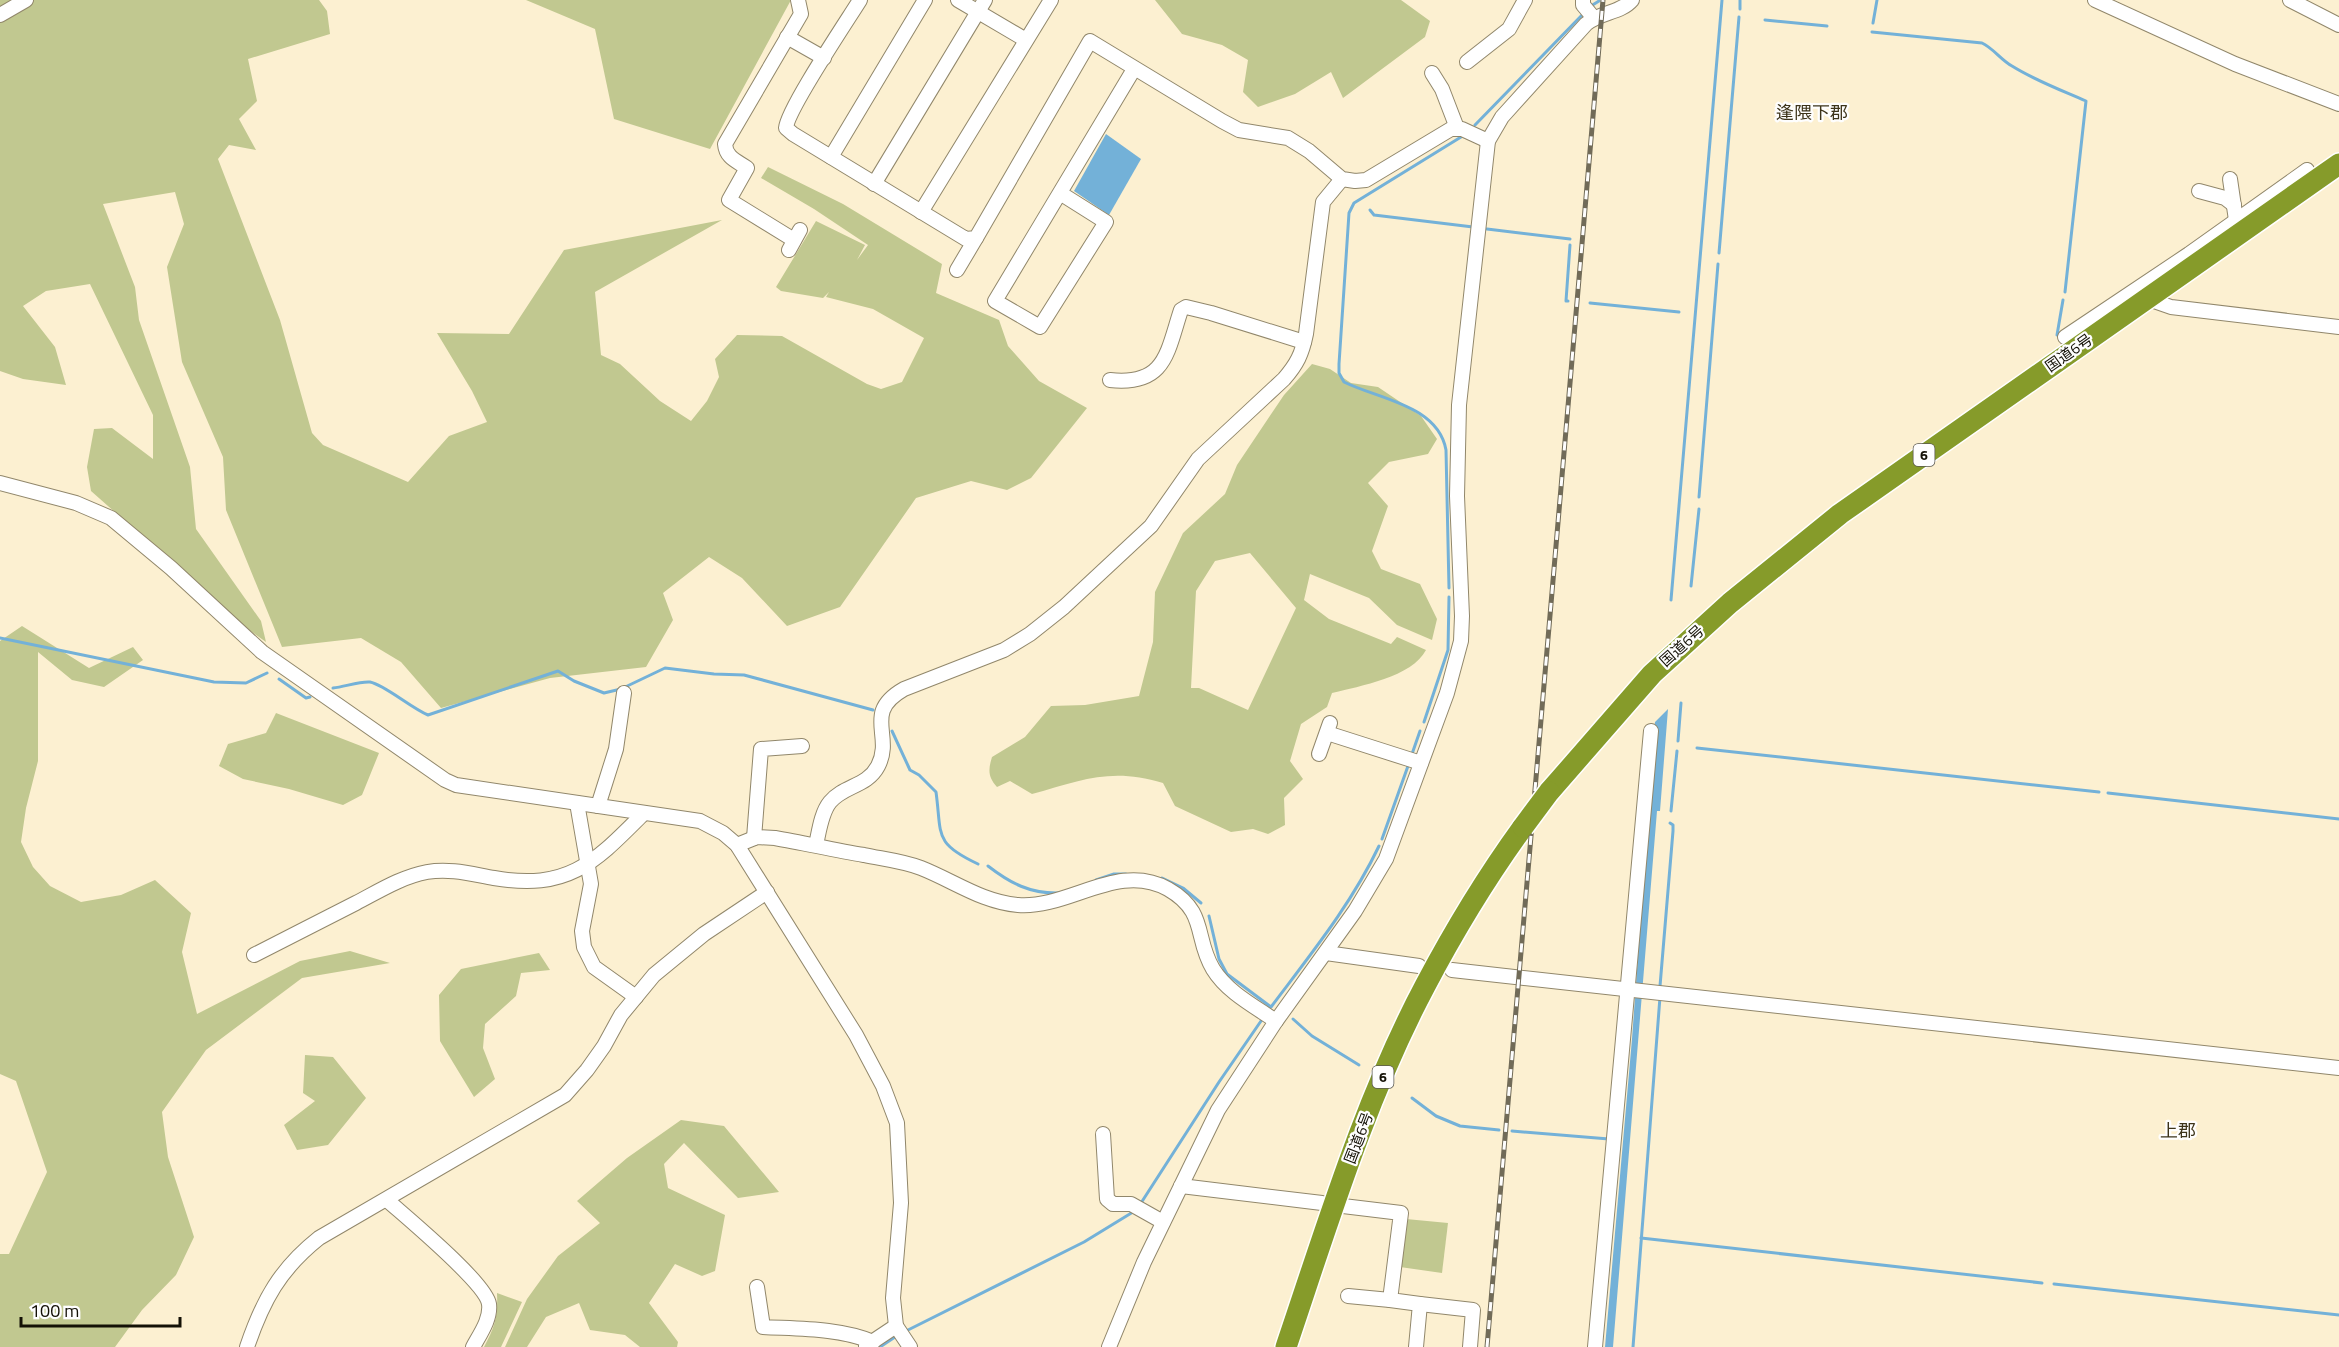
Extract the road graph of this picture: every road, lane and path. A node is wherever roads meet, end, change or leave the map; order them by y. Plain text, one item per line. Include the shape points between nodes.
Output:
1 (26, 0) edge
2 (798, 0) edge
3 (860, 0) edge
4 (925, 0) edge
5 (958, 0) edge
6 (1051, 0) edge
7 (1525, 0) edge
8 (1583, 0) edge
9 (2095, 0) edge
10 (2290, 0) edge
11 (1628, 3) edge
12 (982, 6) edge
13 (0, 15) edge
14 (1593, 17) junction
15 (2339, 25) edge
16 (787, 37) junction
17 (1026, 40) junction
18 (824, 58) junction
19 (1467, 62) dead end
20 (1134, 69) junction
21 (1432, 73) dead end
22 (2339, 104) edge
23 (1457, 128) junction
24 (1488, 141) junction
25 (831, 157) junction
26 (2339, 164) edge
27 (2307, 170) dead end
28 (1342, 179) junction
29 (2230, 179) dead end
30 (874, 184) junction
31 (2199, 191) dead end
32 (1060, 193) junction
33 (921, 212) junction
34 (2236, 219) junction
35 (976, 238) junction
36 (794, 240) dead end
37 (957, 270) dead end
38 (2148, 299) junction
39 (2339, 327) edge
40 (2065, 337) dead end
41 (1304, 342) junction
42 (1110, 380) dead end
43 (0, 483) edge
44 (624, 693) dead end
45 (1651, 731) dead end
46 (802, 746) dead end
47 (1320, 754) dead end
48 (1421, 763) junction
49 (577, 803) junction
50 (598, 806) junction
51 (644, 813) junction
52 (754, 838) junction
53 (737, 845) junction
54 (816, 845) junction
55 (588, 863) junction
56 (767, 892) junction
57 (1326, 953) junction
58 (254, 955) dead end
59 (1419, 966) dead end
60 (1452, 970) dead end
61 (1636, 989) junction
62 (636, 997) junction
63 (1276, 1020) junction
64 (2339, 1068) edge
65 (1103, 1134) dead end
66 (1181, 1186) junction
67 (387, 1200) junction
68 (1322, 1203) dead end
69 (1343, 1206) dead end
70 (1163, 1222) junction
71 (757, 1287) dead end
72 (1348, 1296) dead end
73 (1390, 1300) junction
74 (1420, 1304) junction
75 (896, 1326) junction
76 (869, 1344) edge
77 (248, 1347) edge
78 (473, 1347) edge
79 (910, 1347) edge
80 (1109, 1347) edge
81 (1286, 1347) edge
82 (1416, 1347) edge
83 (1470, 1347) edge
84 (1595, 1347) edge

1 - 13 street
2 - 16 street via 801,14
3 - 18 street
4 - 25 street
5 - 12 street
6 - 17 street
7 - 19 street via 1509,29
8 - 14 street
9 - 22 street via 2235,64
10 - 15 street
11 - 14 street
12 - 17 street
12 - 30 street
14 - 24 street via 1502,117
16 - 18 street
16 - 36 street via 725,144 725,153 747,168 729,200
17 - 33 street
18 - 25 street via 786,128
20 - 28 street via 1239,130 1295,142
20 - 32 street
20 - 35 street via 1090,41
21 - 23 street
23 - 24 street
23 - 28 street via 1366,180
24 - 48 street via 1459,405 1461,641
25 - 30 street
26 - 34 highway, 国道6号 / 6
27 - 34 street
28 - 41 street via 1323,202
29 - 34 street
30 - 33 street
31 - 34 street via 2225,198
32 - 32 street via 995,301 1040,327 1106,222
33 - 35 street via 966,239
34 - 38 highway, 国道6号 / 6
34 - 40 street
35 - 37 street
38 - 39 street via 2170,306
38 - 81 highway, 国道6号 / 6, bridge via 1840,514 1771,568 1652,674 1549,792 1499,859 1458,925 1408,1021 1334,1204
41 - 42 street via 1186,307 1181,310 1160,367 1131,381
41 - 54 street via 1299,361 1198,459 1151,526 1064,607 1004,650 892,696 880,718 883,754 878,766 866,781 830,802
43 - 49 street via 76,503 111,518 262,652 445,780 456,785
44 - 50 street via 616,749
45 - 61 street
46 - 52 street via 760,749
47 - 48 street via 1328,728
48 - 57 street via 1386,859
49 - 50 street
49 - 55 street
50 - 51 street
51 - 53 street via 700,821
51 - 55 street
52 - 53 street
52 - 54 street
53 - 56 street
54 - 63 street via 920,868 994,901 1019,905 1051,902 1118,881 1148,882 1167,889 1192,909 1218,976
55 - 58 street via 565,877 526,882 458,870 427,872 398,880
55 - 62 street via 591,884 582,930 584,947 594,967
56 - 62 street via 704,934 654,975
56 - 75 street via 856,1035 897,1123 901,1203 893,1298
57 - 59 street
57 - 63 street
60 - 61 street
61 - 64 street
61 - 84 street
62 - 67 street via 587,1070 565,1095
63 - 66 street via 1218,1110
65 - 70 street via 1107,1199 1113,1204 1131,1204
66 - 68 street
66 - 70 street
67 - 77 street via 298,1254 270,1292
67 - 78 street via 485,1294 489,1314
69 - 73 street via 1401,1213
70 - 80 street
71 - 76 street via 763,1327 839,1332 858,1336
72 - 73 street
73 - 74 street
74 - 82 street
74 - 83 street via 1473,1310
75 - 76 street
75 - 79 street

